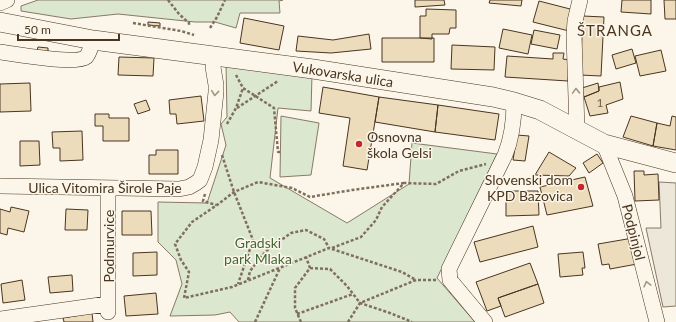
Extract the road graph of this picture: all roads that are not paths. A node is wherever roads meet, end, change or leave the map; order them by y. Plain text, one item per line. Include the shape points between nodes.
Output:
1 (7, 0) edge
2 (580, 0) edge
3 (0, 3) edge
4 (0, 22) edge
5 (93, 40) junction
6 (0, 52) edge
7 (215, 55) junction
8 (514, 102) junction
9 (577, 130) junction
10 (604, 144) junction
11 (676, 163) edge
12 (0, 186) edge
13 (108, 188) junction
14 (0, 319) edge
15 (485, 322) edge
16 (657, 322) edge

1 - 3 street
9 -> 2 street via 574,35
4 - 5 main road, Vukovarska ulica
5 - 6 street via 86,57 79,59 67,60
5 - 7 main road, Vukovarska ulica
7 - 8 main road, Vukovarska ulica via 313,68
7 -> 13 street, Ulica Vitomira Širole Paje via 213,67 216,85 211,140 200,180 193,186 179,189
8 - 9 main road, Vukovarska ulica via 540,110
8 - 15 street via 510,143 449,270 450,280
9 - 10 main road, Vukovarska ulica
10 - 11 main road, Vukovarska ulica
16 -> 10 street, Podpinjol via 625,196
12 - 13 street, Ulica Vitomira Širole Paje
13 - 14 street, Podmurvice via 108,308

